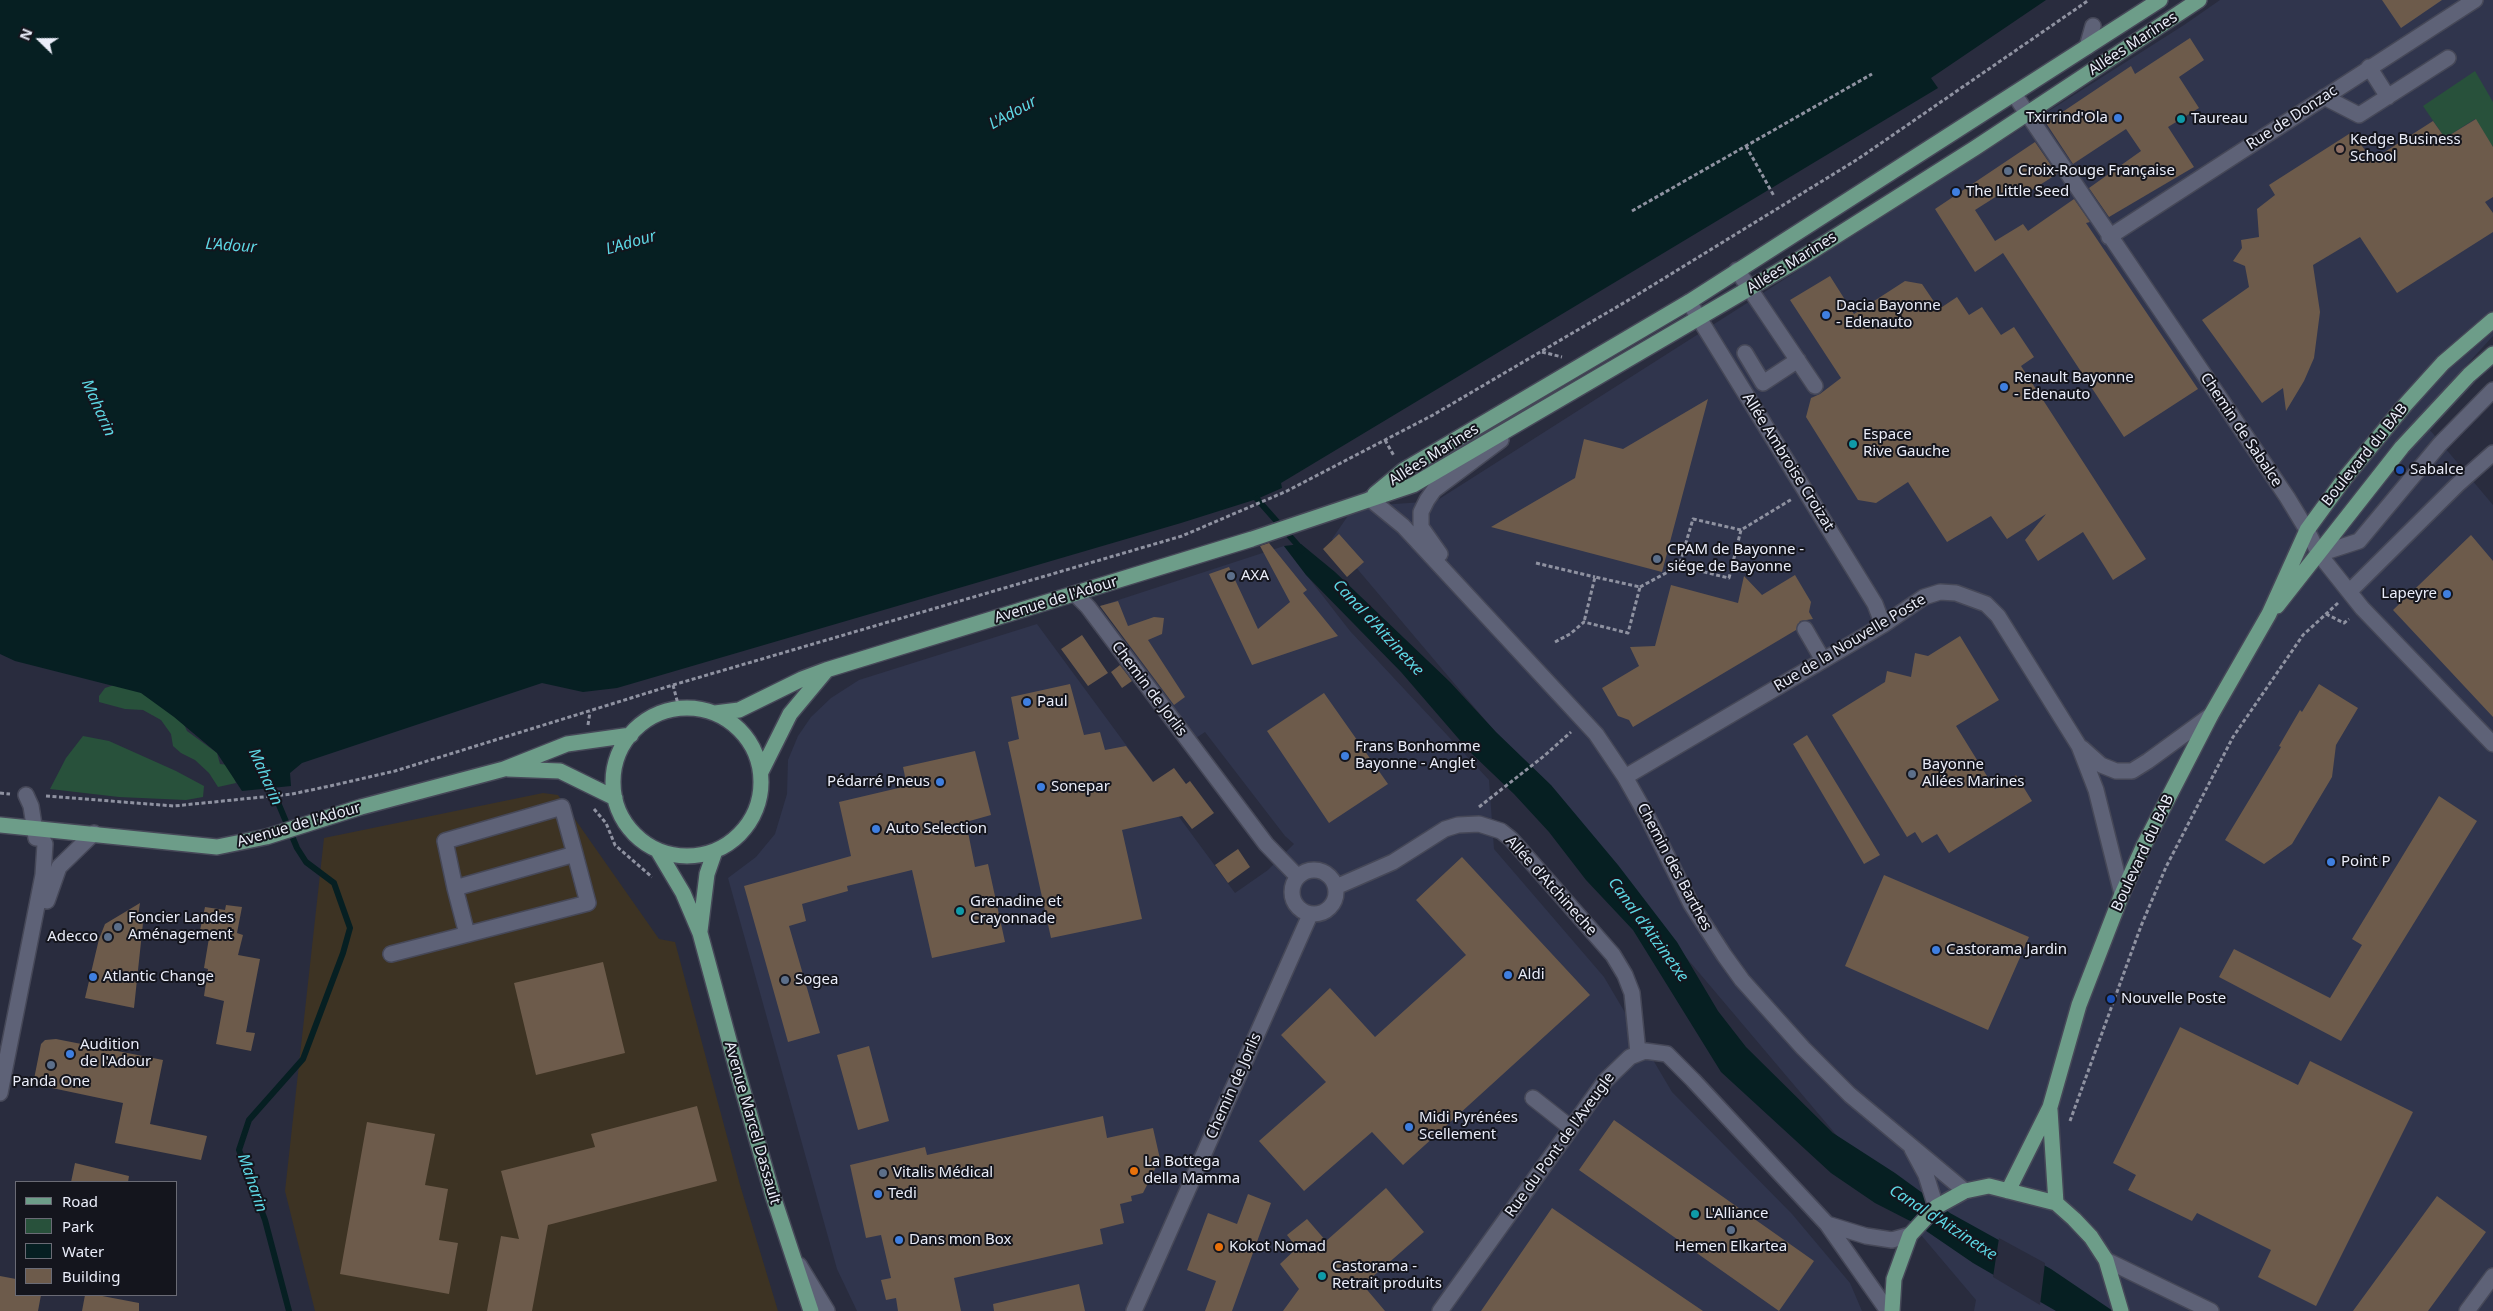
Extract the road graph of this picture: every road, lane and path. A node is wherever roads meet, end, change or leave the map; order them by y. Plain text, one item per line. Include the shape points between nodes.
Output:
1 (2089, 0) edge
2 (2160, 0) edge
3 (2199, 0) edge
4 (2475, 0) edge
5 (2093, 26) dead end
6 (2087, 46) junction
7 (2448, 58) dead end
8 (2369, 67) junction
9 (1872, 74) dead end
10 (2014, 94) junction
11 (2324, 97) junction
12 (2388, 97) junction
13 (2026, 113) junction
14 (1746, 146) junction
15 (1774, 196) dead end
16 (1632, 211) dead end
17 (2109, 237) junction
18 (1737, 270) junction
19 (1751, 288) junction
20 (1689, 302) junction
21 (1700, 319) junction
22 (2493, 320) edge
23 (1745, 353) dead end
24 (2493, 354) edge
25 (1798, 360) junction
26 (1815, 386) dead end
27 (2493, 390) edge
28 (1529, 418) junction
29 (2493, 454) edge
30 (1805, 491) junction
31 (1370, 499) junction
32 (1293, 526) joint
33 (1741, 530) junction
34 (2307, 530) junction
35 (2319, 554) junction
36 (1536, 563) dead end
37 (1680, 566) junction
38 (1595, 577) junction
39 (1640, 587) junction
40 (2350, 592) junction
41 (1075, 594) junction
42 (1474, 602) junction
43 (2269, 614) junction
44 (1584, 622) junction
45 (1883, 625) junction
46 (1805, 629) dead end
47 (1555, 642) dead end
48 (1823, 660) junction
49 (826, 670) junction
50 (673, 685) junction
51 (679, 708) junction
52 (715, 713) junction
53 (2211, 715) junction
54 (1584, 720) junction
55 (631, 734) junction
56 (2493, 744) edge
57 (2079, 746) junction
58 (504, 769) junction
59 (761, 772) junction
60 (1625, 778) junction
61 (0, 793) edge
62 (26, 795) junction
63 (1492, 796) dead end
64 (615, 798) junction
65 (590, 806) dead end
66 (0, 825) edge
67 (36, 829) junction
68 (94, 833) junction
69 (658, 851) junction
70 (715, 851) junction
71 (574, 854) junction
72 (634, 864) dead end
73 (1298, 877) junction
74 (1336, 887) junction
75 (456, 888) junction
76 (2122, 894) junction
77 (1310, 915) junction
78 (700, 932) junction
79 (466, 934) junction
80 (27, 946) junction
81 (391, 954) dead end
82 (6, 1038) edge
83 (1638, 1053) junction
84 (0, 1093) edge
85 (1533, 1098) dead end
86 (2050, 1107) junction
87 (2069, 1123) dead end
88 (1571, 1128) junction
89 (1908, 1142) junction
90 (1965, 1191) junction
91 (2008, 1191) junction
92 (2056, 1203) junction
93 (1936, 1206) junction
94 (1827, 1224) junction
95 (1910, 1235) junction
96 (792, 1254) junction
97 (2106, 1260) junction
98 (2493, 1276) edge
99 (2204, 1308) edge
100 (811, 1311) edge
101 (827, 1311) edge
102 (1134, 1311) edge
103 (1440, 1311) edge
104 (1890, 1311) edge
105 (2121, 1311) edge
106 (2180, 1311) edge
107 (2467, 1311) edge

1 - 50 path via 1858,159 1775,212 1434,415 1286,491 1182,536
2 - 6 main road, Allées Marines
3 - 13 main road, Allées Marines
4 - 8 street, Rue de Donzac
5 - 6 street
6 - 10 main road, Allées Marines
7 - 12 street
8 - 11 street, Rue de Donzac
8 - 12 street
9 - 14 path
10 - 13 street, Chemin de Sabalce
10 - 18 main road, Allées Marines
11 - 12 street via 2359,114
11 - 17 street, Rue de Donzac
13 - 17 street, Chemin de Sabalce
13 - 19 main road, Allées Marines
14 - 15 path
14 - 16 path
17 - 34 street, Chemin de Sabalce
18 - 19 street
18 - 20 main road, Allées Marines
19 - 21 main road, Allées Marines
19 - 25 street
20 - 21 street, Allée Ambroise Croizat
20 - 31 main road, Allées Marines via 1404,470
21 - 28 main road, Allées Marines
21 - 30 street, Allée Ambroise Croizat
22 - 34 main road, Boulevard du BAB via 2443,363 2405,405
23 - 25 street via 1763,383
24 - 35 main road, Boulevard du BAB via 2402,447
25 - 26 street
27 - 35 street via 2440,444 2360,541
28 - 31 main road, Allées Marines via 1413,485
28 - 42 street, Chemin des Barthes via 1434,490 1421,512 1421,526
29 - 40 street via 2457,485
30 - 33 path
30 - 45 street, Allée Ambroise Croizat via 1875,604
31 - 32 main road, Allées Marines
31 - 42 street, Chemin des Barthes via 1393,516
32 - 41 main road, Avenue de l'Adour
33 - 37 path via 1693,519
33 - 37 path via 1729,578
34 - 35 street, Chemin de Sabalce
34 - 43 main road, Boulevard du BAB
35 - 40 street, Chemin de Sabalce
35 - 43 main road, Boulevard du BAB
36 - 38 path
37 - 39 path
38 - 39 path
38 - 44 path
39 - 44 path via 1628,633
40 - 56 street, Chemin de Sabalce via 2389,638
40 - 87 path via 2303,635 2233,737 2166,868 2141,926
41 - 49 main road, Avenue de l'Adour
41 - 73 street, Chemin de Jorlis via 1266,844
42 - 54 street, Chemin des Barthes
43 - 53 main road, Boulevard du BAB
44 - 47 path
45 - 48 street, Rue de la Nouvelle Poste
45 - 57 street, Rue de la Nouvelle Poste via 1924,597 1940,592 1972,597 1986,604 2010,634
46 - 48 street
48 - 60 street, Rue de la Nouvelle Poste
49 - 52 main road, Avenue de l'Adour via 739,710
49 - 59 main road via 790,714
50 - 51 path
50 - 62 path via 395,771 292,794 174,806
51 - 52 main road
51 - 55 main road via 652,717
52 - 59 main road via 746,736 756,753
53 - 57 street, Rue de la Nouvelle Poste via 2132,771 2116,771 2101,765
53 - 76 main road, Boulevard du BAB
54 - 60 street, Chemin des Barthes
54 - 63 path
55 - 58 main road, Avenue de l'Adour via 567,744
55 - 64 main road via 615,764
57 - 76 street, Rue de la Nouvelle Poste via 2096,790
58 - 64 main road, Avenue de l'Adour via 560,771
58 - 68 main road, Avenue de l'Adour via 361,807 266,837 210,847
59 - 70 main road via 761,792 751,819 732,842
60 - 89 street, Chemin des Barthes via 1691,904 1742,980 1844,1090
61 - 62 path
62 - 67 street via 32,806
64 - 69 main road via 630,830
65 - 72 path via 606,823 615,845
66 - 67 main road, Avenue de l'Adour
67 - 68 main road, Avenue de l'Adour
67 - 80 street via 35,866 28,899
68 - 80 street via 59,868
69 - 70 main road via 677,856
69 - 78 main road, Avenue Marcel Dassault via 683,893
70 - 78 main road, Avenue Marcel Dassault via 707,874
71 - 75 street
71 - 75 street via 562,807 445,841
71 - 79 street via 588,903
73 - 74 street via 1304,872 1320,871 1327,874
73 - 77 street via 1292,895 1302,912
74 - 77 street via 1333,904 1327,911
74 - 83 street, Allée d'Atchineche via 1393,862 1445,829 1478,824 1501,832 1556,890 1613,956 1625,975 1632,993
75 - 79 street
76 - 86 main road, Boulevard du BAB via 2079,1005
77 - 102 street, Chemin de Jorlis
78 - 96 main road, Avenue Marcel Dassault
79 - 81 street
80 - 82 street
82 - 84 street
83 - 88 street, Rue du Pont de l'Aveugle via 1621,1064 1605,1081
83 - 94 street via 1656,1051 1667,1054 1676,1062
85 - 88 street
86 - 91 main road, Boulevard du BAB
86 - 92 main road, Boulevard du BAB
88 - 103 street, Rue du Pont de l'Aveugle
89 - 90 street, Chemin des Barthes
89 - 93 street, Chemin des Barthes via 1926,1175
90 - 91 main road via 1989,1186
90 - 93 main road
91 - 92 main road
92 - 97 main road via 2091,1236
93 - 95 main road
94 - 95 street via 1892,1240
94 - 104 street
95 - 104 main road via 1894,1279
96 - 100 main road, Avenue Marcel Dassault
96 - 101 street
97 - 99 street
97 - 105 main road
98 - 107 street
99 - 106 street

